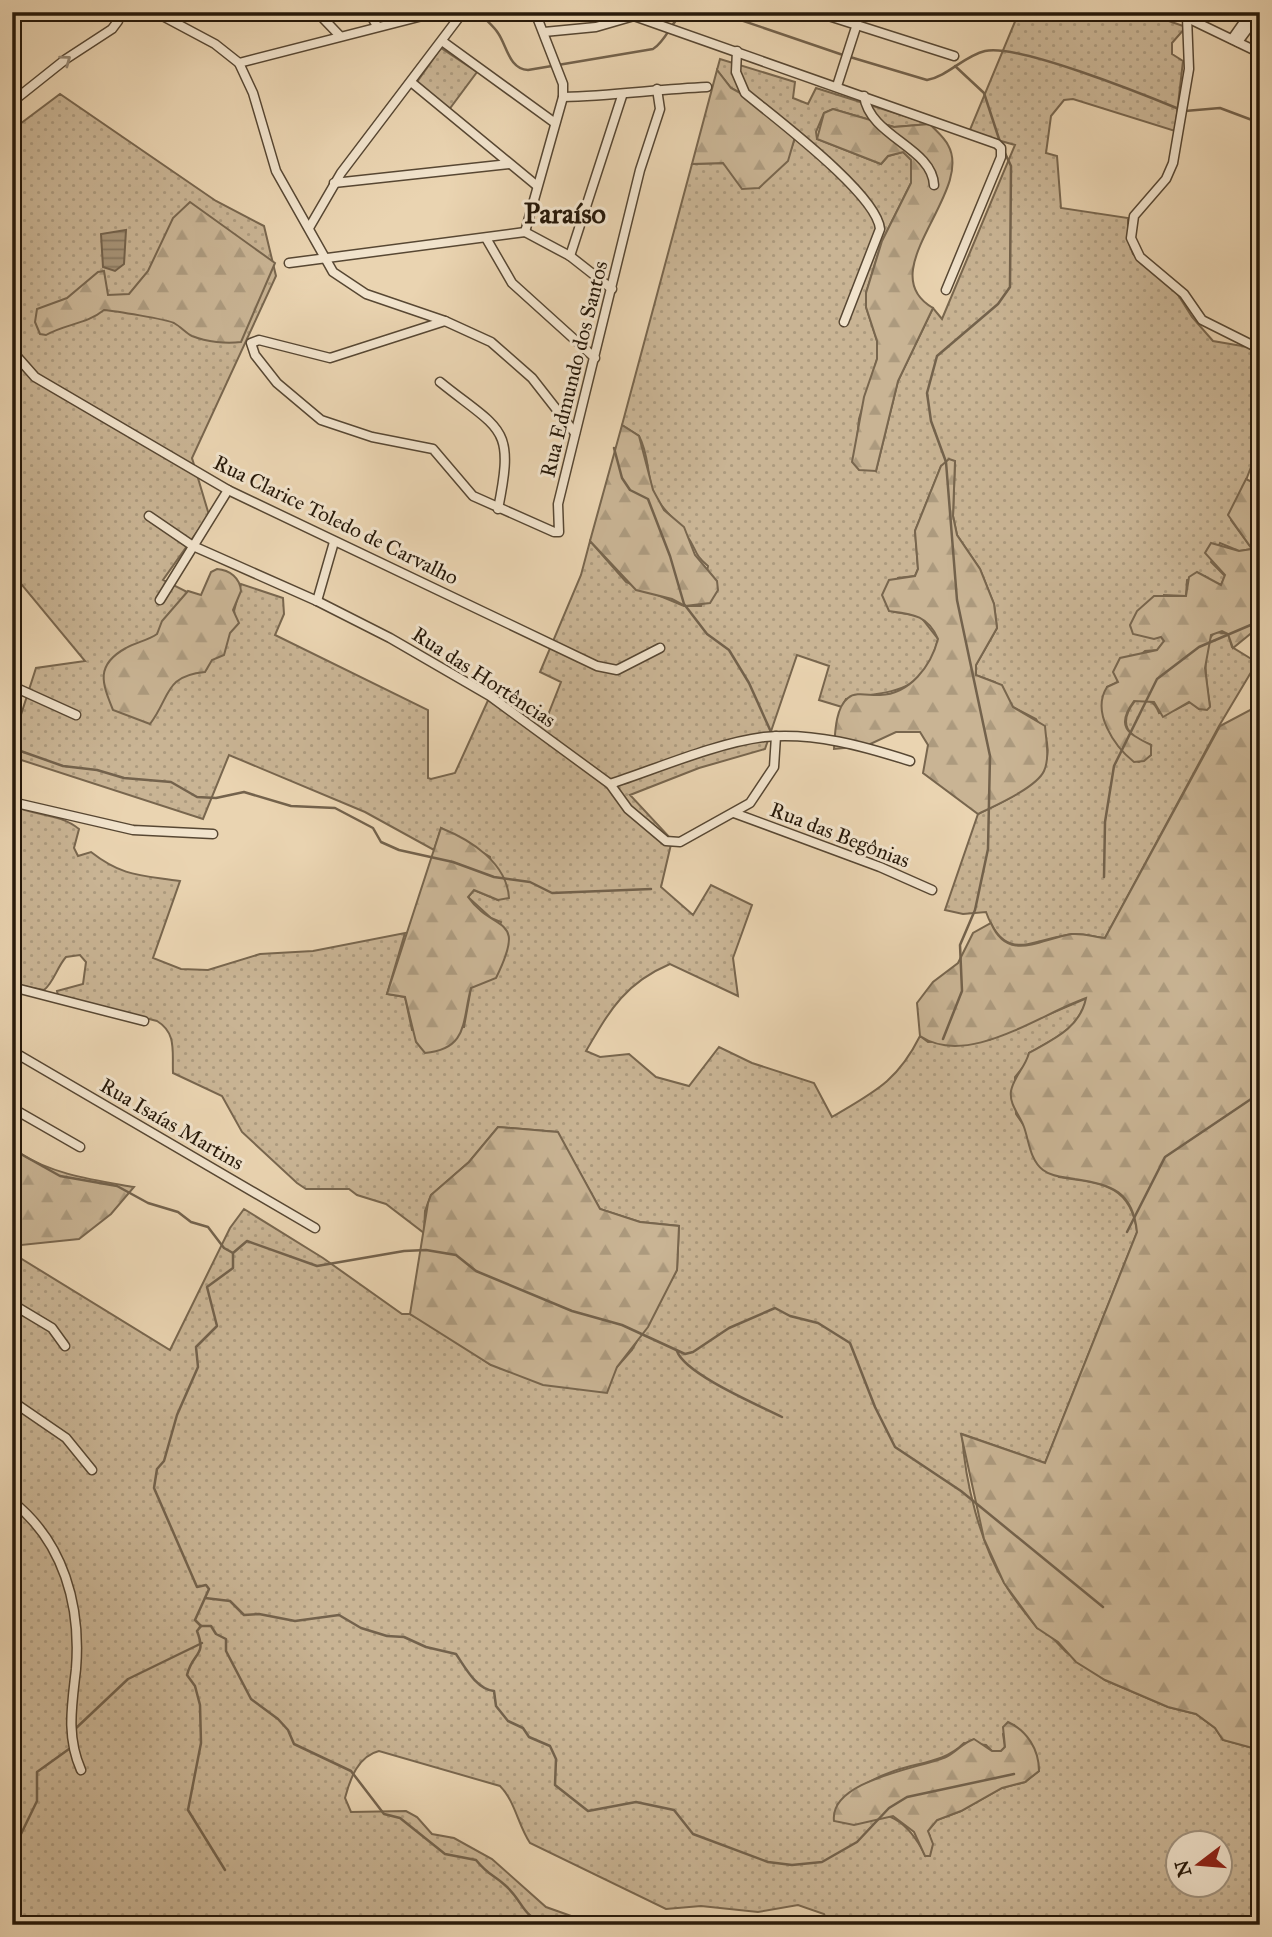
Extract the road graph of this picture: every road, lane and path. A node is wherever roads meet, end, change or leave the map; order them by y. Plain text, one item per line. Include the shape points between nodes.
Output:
1 (119, 12) edge
2 (155, 12) edge
3 (317, 12) edge
4 (369, 12) edge
5 (436, 12) edge
6 (463, 12) edge
7 (536, 12) edge
8 (816, 12) edge
9 (855, 12) edge
10 (1175, 12) edge
11 (1251, 12) edge
12 (1260, 12) edge
13 (635, 14) edge
14 (1188, 17) junction
15 (857, 24) junction
16 (377, 26) junction
17 (544, 32) junction
18 (340, 36) junction
19 (1235, 40) junction
20 (442, 41) junction
21 (737, 51) junction
22 (1260, 53) edge
23 (954, 56) dead end
24 (239, 63) junction
25 (411, 82) junction
26 (837, 86) junction
27 (707, 87) dead end
28 (657, 89) junction
29 (622, 96) junction
30 (864, 96) junction
31 (563, 97) junction
32 (12, 102) edge
33 (555, 123) junction
34 (509, 164) junction
35 (334, 183) junction
36 (536, 185) junction
37 (934, 185) dead end
38 (309, 228) junction
39 (525, 232) junction
40 (486, 238) junction
41 (570, 256) junction
42 (324, 260) junction
43 (289, 263) dead end
44 (612, 289) junction
45 (946, 290) dead end
46 (444, 321) junction
47 (844, 322) dead end
48 (1260, 349) edge
49 (12, 352) edge
50 (595, 358) junction
51 (440, 382) dead end
52 (575, 433) junction
53 (228, 490) junction
54 (498, 509) junction
55 (149, 516) dead end
56 (334, 542) junction
57 (193, 546) junction
58 (160, 600) dead end
59 (317, 601) junction
60 (660, 648) dead end
61 (12, 686) edge
62 (76, 715) dead end
63 (776, 736) junction
64 (910, 761) dead end
65 (610, 784) junction
66 (12, 802) edge
67 (734, 813) junction
68 (213, 834) dead end
69 (932, 890) dead end
70 (12, 987) edge
71 (144, 1021) dead end
72 (12, 1051) edge
73 (12, 1108) edge
74 (80, 1147) dead end
75 (315, 1228) dead end
76 (12, 1304) edge
77 (65, 1346) dead end
78 (12, 1401) edge
79 (92, 1469) dead end
80 (12, 1501) edge
81 (80, 1770) dead end

32 -> 1 street via 111,29
2 - 24 street via 215,44
3 - 18 street
4 - 16 street
5 - 16 street
6 - 20 street
7 - 17 street
8 - 15 street
9 - 15 street
10 - 14 street
11 - 19 street
12 - 19 street
13 - 17 street via 596,27
13 - 21 street
14 - 19 street
14 - 48 street via 1188,69 1171,171 1134,216 1133,248 1184,294 1202,320
15 - 23 street
15 - 26 street
16 - 18 street
17 - 31 street via 563,83
18 - 24 street
19 - 22 street
20 - 25 street
20 - 33 street
21 - 26 street
21 - 47 street via 736,72 745,93 858,190 879,219 880,229
24 - 38 street via 253,93 276,171
25 - 34 street
25 - 35 street
26 - 30 street
27 - 28 street
28 - 29 street
28 - 44 street, Rua Edmundo dos Santos via 660,109 640,170
29 - 31 street
29 - 41 street
30 - 37 street via 869,116 930,169
30 - 45 street via 1001,148 1002,157
31 - 33 street
33 - 36 street
34 - 35 street
34 - 36 street
35 - 38 street
36 - 39 street
38 - 42 street
39 - 40 street
39 - 41 street
40 - 42 street
40 - 50 street via 520,292
41 - 44 street
42 - 43 street
42 - 46 street via 366,294
44 - 50 street, Rua Edmundo dos Santos
46 - 52 street via 491,342 514,359
46 - 54 street via 330,358 259,340 251,343 278,383 311,414 330,425 433,449 468,492
49 - 53 street, Rua Clarice Toledo de Carvalho via 35,377
50 - 52 street, Rua Edmundo dos Santos
51 - 54 street via 495,426 503,438 506,469
52 - 54 street, Rua Edmundo dos Santos via 557,510 561,529 554,533
53 - 56 street, Rua Clarice Toledo de Carvalho
53 - 57 street
55 - 57 street, Rua das Hortências
56 - 59 street
56 - 60 street, Rua Clarice Toledo de Carvalho via 597,666 617,670
57 - 58 street
57 - 59 street, Rua das Hortências
59 - 65 street, Rua das Hortências via 490,696
61 - 62 street
63 - 64 street via 859,744
63 - 65 street via 747,740
63 - 67 street, Rua das Hortências via 774,767 758,794
65 - 67 street, Rua das Hortências via 628,809 670,843
66 - 68 street via 133,830
67 - 69 street, Rua das Begônias
70 - 71 street
72 - 75 street, Rua Isaías Martins
73 - 74 street
76 - 77 street via 52,1328
78 - 79 street via 65,1438
80 - 81 street via 42,1531 70,1587 78,1639 70,1733

